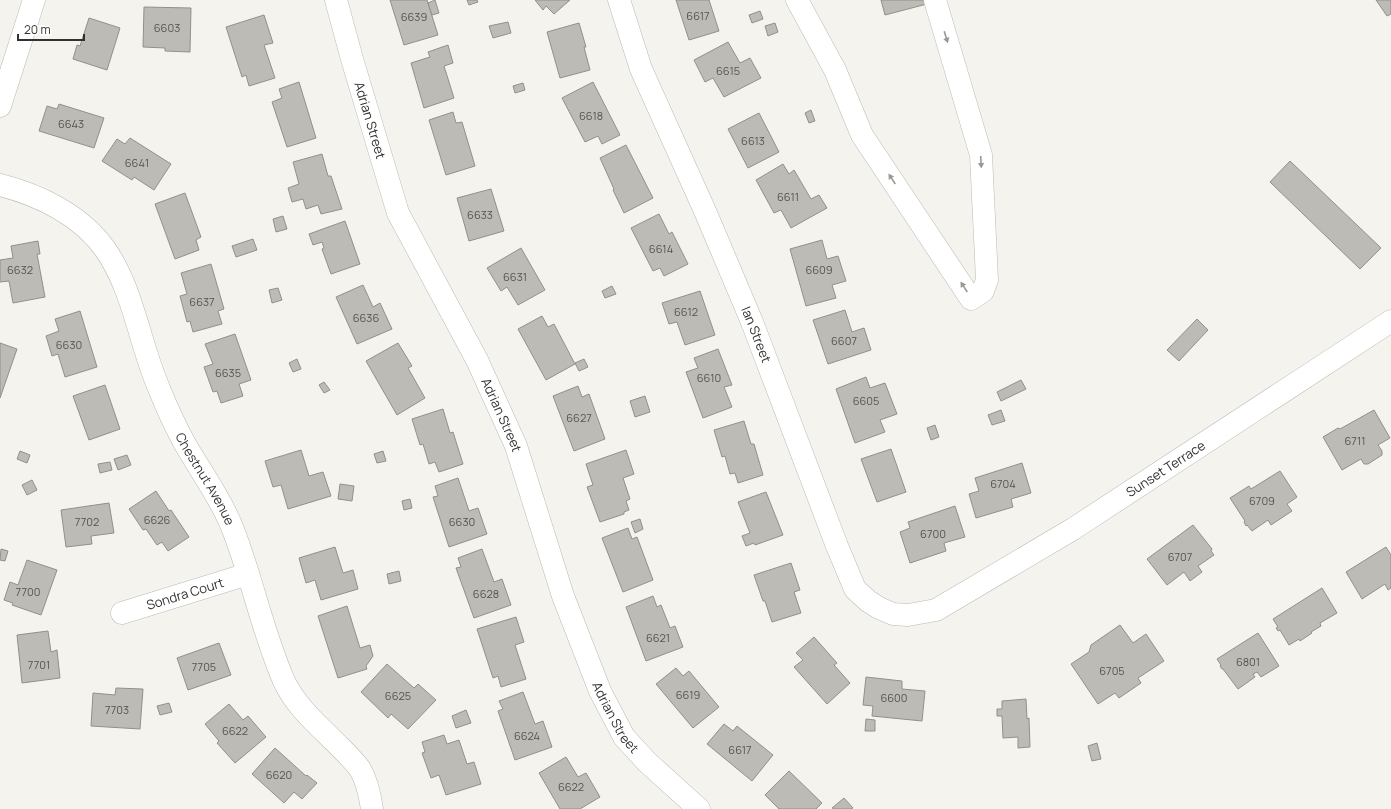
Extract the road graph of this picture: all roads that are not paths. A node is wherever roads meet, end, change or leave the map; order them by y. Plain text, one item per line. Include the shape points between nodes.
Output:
1 (34, 0) edge
2 (336, 0) edge
3 (619, 0) edge
4 (935, 0) edge
5 (804, 1) edge
6 (0, 106) edge
7 (0, 185) edge
8 (1391, 321) edge
9 (248, 574) junction
10 (936, 610) joint
11 (122, 612) dead end
12 (372, 809) edge
13 (699, 809) edge

1 - 6 street
2 - 13 street, Adrian Street via 398,213 477,360 516,446 564,596 600,691 624,737 647,762
3 - 10 street, Ian Street via 641,69 752,322 855,589 878,608 893,614 908,615
4 -> 5 street via 981,155 987,280 983,291 971,299 862,135
7 - 9 street, Chestnut Avenue via 42,200 69,214 104,248 121,276 158,386 186,445 214,490 231,525
8 - 10 street, Sunset Terrace via 1073,529
9 - 11 street, Sondra Court
9 - 12 street, Chestnut Avenue via 267,639 289,691 311,719 359,768 366,782

